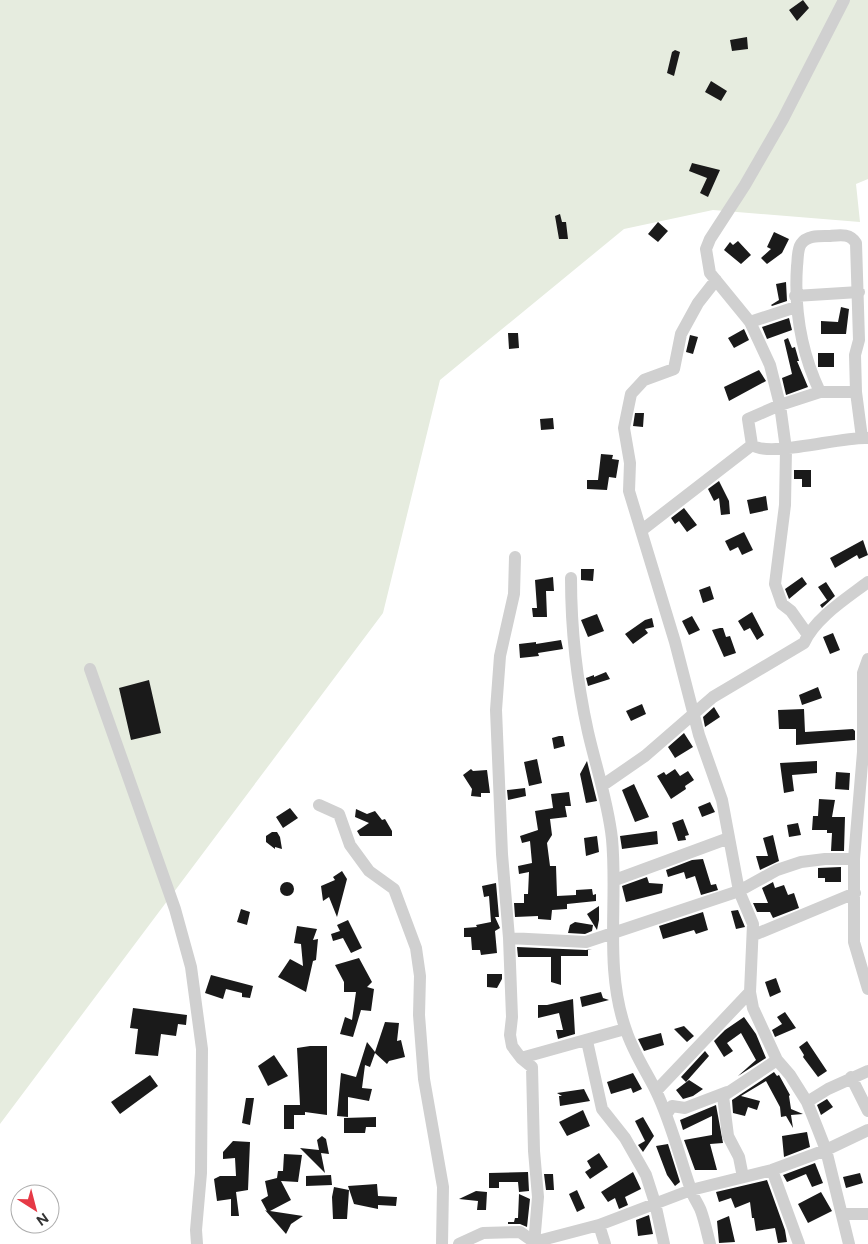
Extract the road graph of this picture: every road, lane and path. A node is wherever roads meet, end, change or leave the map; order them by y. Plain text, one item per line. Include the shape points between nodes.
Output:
1 (844, 0) edge
2 (716, 280) junction
3 (859, 292) junction
4 (796, 302) junction
5 (750, 322) junction
6 (820, 392) junction
7 (856, 392) junction
8 (780, 404) junction
9 (865, 438) edge
10 (752, 444) junction
11 (786, 449) junction
12 (642, 530) junction
13 (515, 557) dead end
14 (571, 578) dead end
15 (868, 582) edge
16 (808, 635) junction
17 (868, 659) edge
18 (90, 669) dead end
19 (693, 716) junction
20 (603, 785) junction
21 (319, 805) dead end
22 (729, 838) junction
23 (859, 866) edge
24 (615, 880) junction
25 (739, 891) junction
26 (855, 893) junction
27 (612, 935) junction
28 (754, 935) junction
29 (509, 938) junction
30 (868, 989) edge
31 (750, 992) junction
32 (625, 1029) junction
33 (587, 1041) junction
34 (521, 1058) junction
35 (777, 1060) junction
36 (868, 1071) edge
37 (851, 1077) junction
38 (656, 1091) junction
39 (727, 1092) junction
40 (807, 1102) junction
41 (868, 1111) edge
42 (666, 1115) junction
43 (868, 1130) edge
44 (826, 1150) junction
45 (772, 1170) junction
46 (743, 1177) junction
47 (691, 1190) junction
48 (655, 1203) junction
49 (842, 1214) junction
50 (868, 1214) edge
51 (599, 1225) junction
52 (534, 1243) edge
53 (197, 1244) edge
54 (442, 1244) edge
55 (459, 1244) edge
56 (605, 1244) edge
57 (664, 1244) edge
58 (710, 1244) edge
59 (799, 1244) edge
60 (849, 1244) edge

1 - 2 street via 750,177 710,239 706,257 710,273
2 - 5 street
2 - 12 street via 698,302 681,334 674,369 644,380 631,394 624,437 630,463 629,491
3 - 4 street
3 - 4 street via 858,260 853,238 844,235 815,236 800,244
3 - 7 street
4 - 5 street
4 - 6 street via 803,351
5 - 8 street via 770,366
6 - 7 street
6 - 8 street
7 - 9 street
8 - 10 street via 748,419
8 - 11 street
9 - 11 street
10 - 11 street via 757,448
10 - 12 street
11 - 16 street via 785,505 774,584 782,604
12 - 19 street
13 - 29 street via 514,594 500,656 496,710
14 - 20 street via 582,703
15 - 16 street
16 - 19 street via 804,643 713,696
17 - 23 street via 863,673
18 - 53 street via 174,909 191,967 202,1049
19 - 20 street via 645,756
19 - 22 street via 722,800
20 - 24 street
21 - 54 street via 340,814 350,845 369,871 394,889 416,948 424,1079 442,1187
22 - 24 street
22 - 25 street
23 - 25 street via 825,859 801,862 777,870
23 - 26 street
24 - 27 street
25 - 27 street
25 - 28 street via 753,924
26 - 28 street
26 - 30 street via 854,942
27 - 29 street via 586,942
27 - 32 street via 615,982
28 - 31 street
29 - 34 street via 510,1035 512,1046
31 - 35 street via 759,1023
31 - 38 street
32 - 33 street
32 - 38 street
33 - 34 street
33 - 48 street via 602,1109 635,1155
34 - 52 street via 532,1067 534,1087 538,1197
35 - 39 street
35 - 40 street
36 - 37 street
37 - 40 street
37 - 41 street
38 - 42 street
39 - 42 street via 685,1108 672,1106
39 - 46 street via 723,1099 728,1136 739,1157
40 - 44 street
42 - 47 street
43 - 44 street
44 - 45 street
44 - 49 street
45 - 46 street
45 - 59 street
46 - 47 street
47 - 48 street
47 - 58 street via 702,1211
48 - 51 street
48 - 57 street
49 - 50 street
49 - 60 street
51 - 52 street
51 - 56 street
52 - 55 street via 520,1232 483,1233

